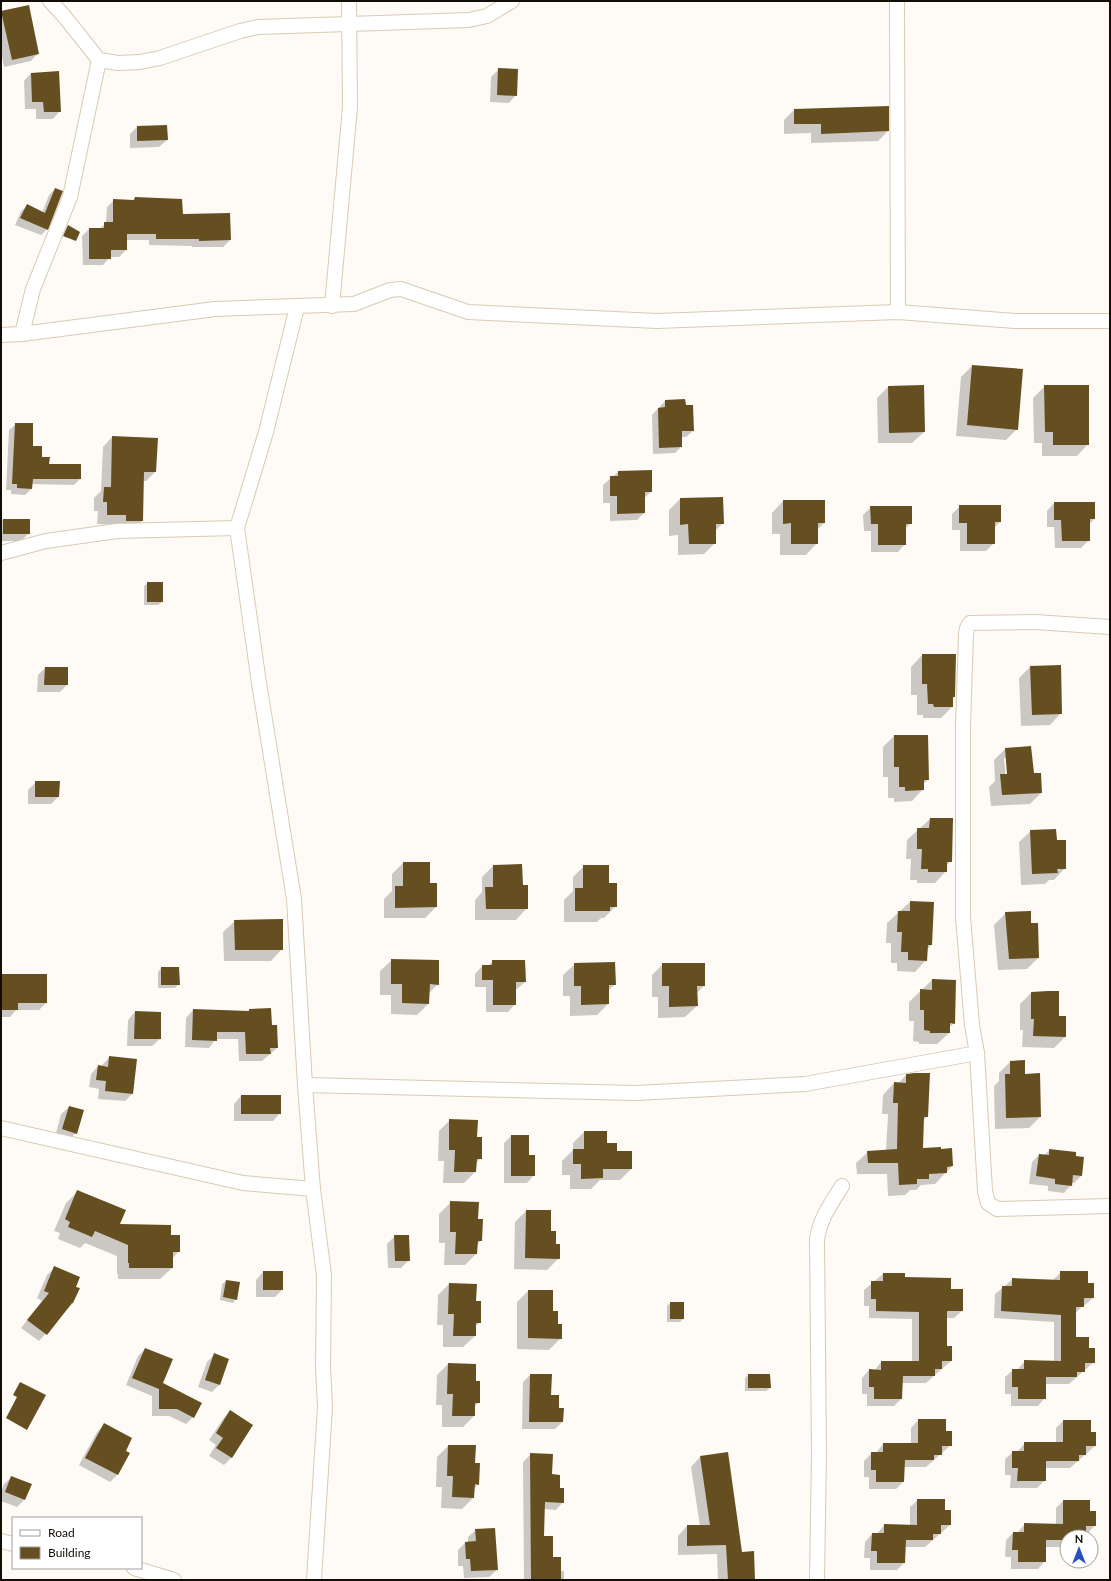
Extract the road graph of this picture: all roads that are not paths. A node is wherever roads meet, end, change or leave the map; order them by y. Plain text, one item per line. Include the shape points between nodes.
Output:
1 (50, 1) edge
2 (349, 1) edge
3 (512, 1) edge
4 (897, 1) edge
5 (350, 23) junction
6 (99, 60) junction
7 (332, 306) junction
8 (297, 307) junction
9 (898, 312) junction
10 (1110, 321) edge
11 (22, 334) junction
12 (1, 335) edge
13 (237, 528) junction
14 (1, 552) edge
15 (1110, 627) edge
16 (977, 1053) junction
17 (305, 1085) junction
18 (1, 1128) edge
19 (842, 1186) dead end
20 (313, 1189) junction
21 (1110, 1206) edge
22 (1, 1541) edge
23 (12, 1544) edge
24 (137, 1569) edge
25 (174, 1580) edge
26 (314, 1580) edge
27 (817, 1580) edge

1 - 6 street
2 - 5 street
3 - 5 street via 487,16 468,20
4 - 9 street
5 - 6 street via 258,27 160,58 140,62
5 - 7 street via 350,107
6 - 11 street via 70,198 33,289
7 - 8 street
7 - 9 street via 354,304 390,290 401,289 468,312 657,321
8 - 11 street via 215,309
8 - 13 street via 266,432
9 - 10 street via 1015,321
11 - 12 street
13 - 14 street via 117,532 46,540
13 - 17 street via 294,899
15 - 16 street via 1035,622 970,622 967,628 963,726 963,917 972,1025
16 - 17 street via 805,1084 636,1093
16 - 21 street via 985,1191 988,1203 997,1209
17 - 20 street
18 - 20 street via 222,1179
19 - 27 street via 819,1225 817,1239
20 - 26 street via 324,1275 324,1407
22 - 23 street
24 - 25 street

